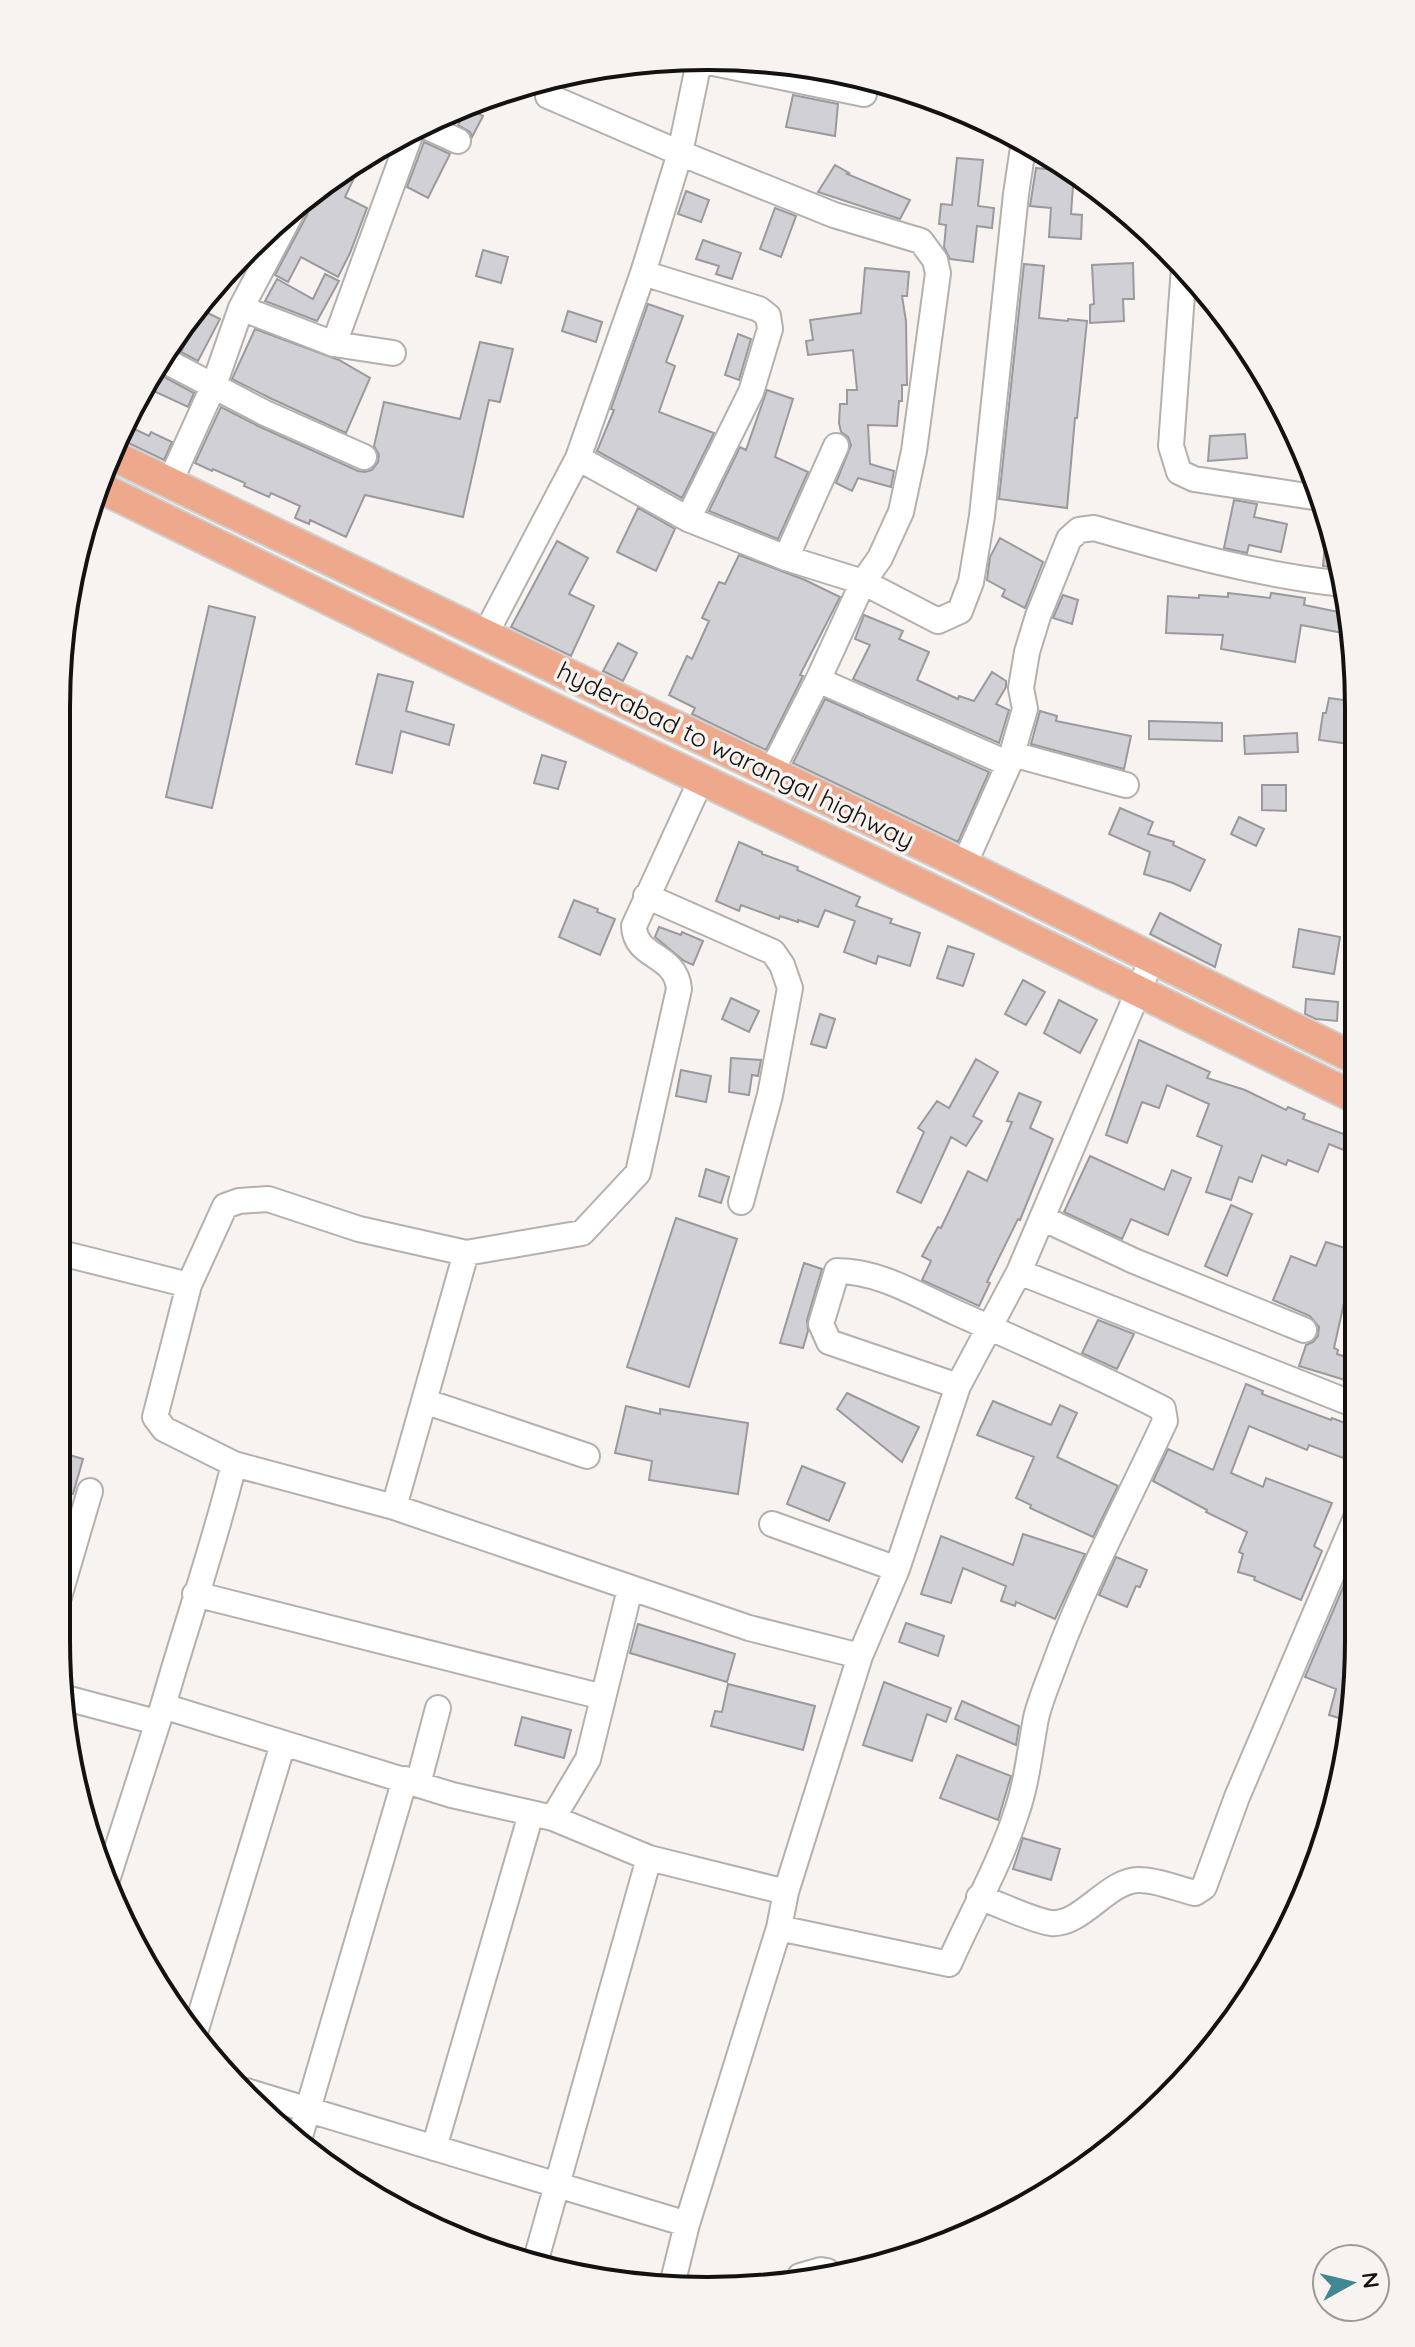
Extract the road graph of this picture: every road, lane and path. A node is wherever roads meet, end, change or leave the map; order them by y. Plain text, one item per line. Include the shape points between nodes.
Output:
1 (698, 70) edge
2 (762, 72) edge
3 (864, 94) dead end
4 (548, 96) dead end
5 (437, 131) edge
6 (458, 141) dead end
7 (406, 146) edge
8 (680, 153) junction
9 (1022, 153) edge
10 (280, 235) edge
11 (643, 273) junction
12 (1183, 283) edge
13 (241, 308) junction
14 (334, 344) junction
15 (393, 353) dead end
16 (171, 363) edge
17 (214, 385) junction
18 (836, 446) dead end
19 (364, 457) dead end
20 (578, 458) junction
21 (121, 459) edge
22 (170, 482) junction
23 (108, 492) edge
24 (1308, 496) edge
25 (688, 519) junction
26 (786, 558) junction
27 (863, 582) junction
28 (1333, 583) edge
29 (485, 635) junction
30 (818, 680) junction
31 (1011, 759) junction
32 (771, 772) junction
33 (701, 780) junction
34 (1126, 785) dead end
35 (964, 865) junction
36 (646, 896) junction
37 (1152, 959) junction
38 (1140, 992) junction
39 (1345, 1054) edge
40 (1345, 1093) edge
41 (741, 1202) dead end
42 (1042, 1218) junction
43 (466, 1253) junction
44 (70, 1255) edge
45 (1019, 1272) junction
46 (189, 1285) junction
47 (989, 1327) junction
48 (1304, 1330) dead end
49 (958, 1386) junction
50 (424, 1401) junction
51 (1345, 1401) edge
52 (587, 1456) dead end
53 (234, 1464) junction
54 (90, 1491) dead end
55 (394, 1507) junction
56 (772, 1524) dead end
57 (70, 1559) edge
58 (897, 1569) junction
59 (1345, 1570) edge
60 (630, 1589) junction
61 (195, 1594) junction
62 (860, 1656) junction
63 (603, 1697) junction
64 (73, 1699) edge
65 (438, 1708) dead end
66 (160, 1714) junction
67 (283, 1744) junction
68 (412, 1781) junction
69 (542, 1816) junction
70 (649, 1858) junction
71 (112, 1865) edge
72 (786, 1892) junction
73 (979, 1897) junction
74 (779, 1928) junction
75 (198, 2023) edge
76 (264, 2096) edge
77 (308, 2110) junction
78 (302, 2131) edge
79 (434, 2148) junction
80 (556, 2185) junction
81 (687, 2224) junction
82 (538, 2253) edge
83 (674, 2276) edge

1 - 8 street
2 - 3 street
4 - 8 street
5 - 6 street
7 - 14 street
8 - 11 street
8 - 27 street via 834,215 921,241 935,260 938,273 923,385 901,512
9 - 27 street via 971,582 960,611 938,621
10 - 13 street
11 - 20 street
11 - 25 street via 768,316 770,329 751,392
12 - 24 street via 1171,446 1179,472 1194,479
13 - 14 street
13 - 17 street
14 - 15 street
16 - 17 street
17 - 19 street
17 - 22 street
18 - 26 street
20 - 25 street
20 - 29 street
21 - 22 main road, hyderabad to warangal highway
22 - 29 main road, hyderabad to warangal highway
23 - 33 main road
25 - 26 street
26 - 27 street
27 - 30 street
28 - 31 street via 1212,562 1094,528 1079,530 1069,539 1027,652 1021,688 1025,709
29 - 32 main road, hyderabad to warangal highway
30 - 31 street
30 - 32 street
31 - 34 street
31 - 35 street
32 - 35 main road, hyderabad to warangal highway
33 - 36 street
33 - 38 main road
35 - 37 main road, hyderabad to warangal highway
36 - 41 street via 773,952 790,988 770,1095
36 - 43 street via 634,935 674,970 679,989 638,1173 582,1233
37 - 38 street
37 - 39 main road, hyderabad to warangal highway
38 - 40 main road
38 - 42 street
42 - 45 street
42 - 48 street
43 - 46 street via 359,1229 268,1199 239,1201 225,1206
43 - 50 street
44 - 46 street
45 - 47 street
45 - 51 street
46 - 53 street via 155,1417 164,1429
47 - 49 street
47 - 49 street via 879,1278 837,1271 821,1324 829,1342
47 - 73 street via 1163,1409 1166,1416 1059,1653 1037,1714 1016,1814
49 - 58 street
50 - 52 street
50 - 55 street
53 - 55 street
53 - 61 street
54 - 57 street
55 - 60 street
56 - 58 street
58 - 62 street
59 - 73 street via 1237,1797 1204,1887 1195,1893 1131,1881 1071,1918 1053,1923
60 - 62 street via 749,1628
60 - 63 street
61 - 63 street
61 - 66 street
62 - 72 street
63 - 69 street via 588,1759
64 - 66 street
65 - 68 street
66 - 67 street via 245,1730
66 - 71 street
67 - 68 street
67 - 75 street
68 - 69 street
68 - 77 street
69 - 70 street
69 - 79 street
70 - 72 street
70 - 80 street
72 - 74 street
73 - 74 street via 949,1964
74 - 81 street
76 - 77 street
77 - 78 street
77 - 79 street
79 - 80 street
80 - 81 street
80 - 82 street
81 - 83 street

